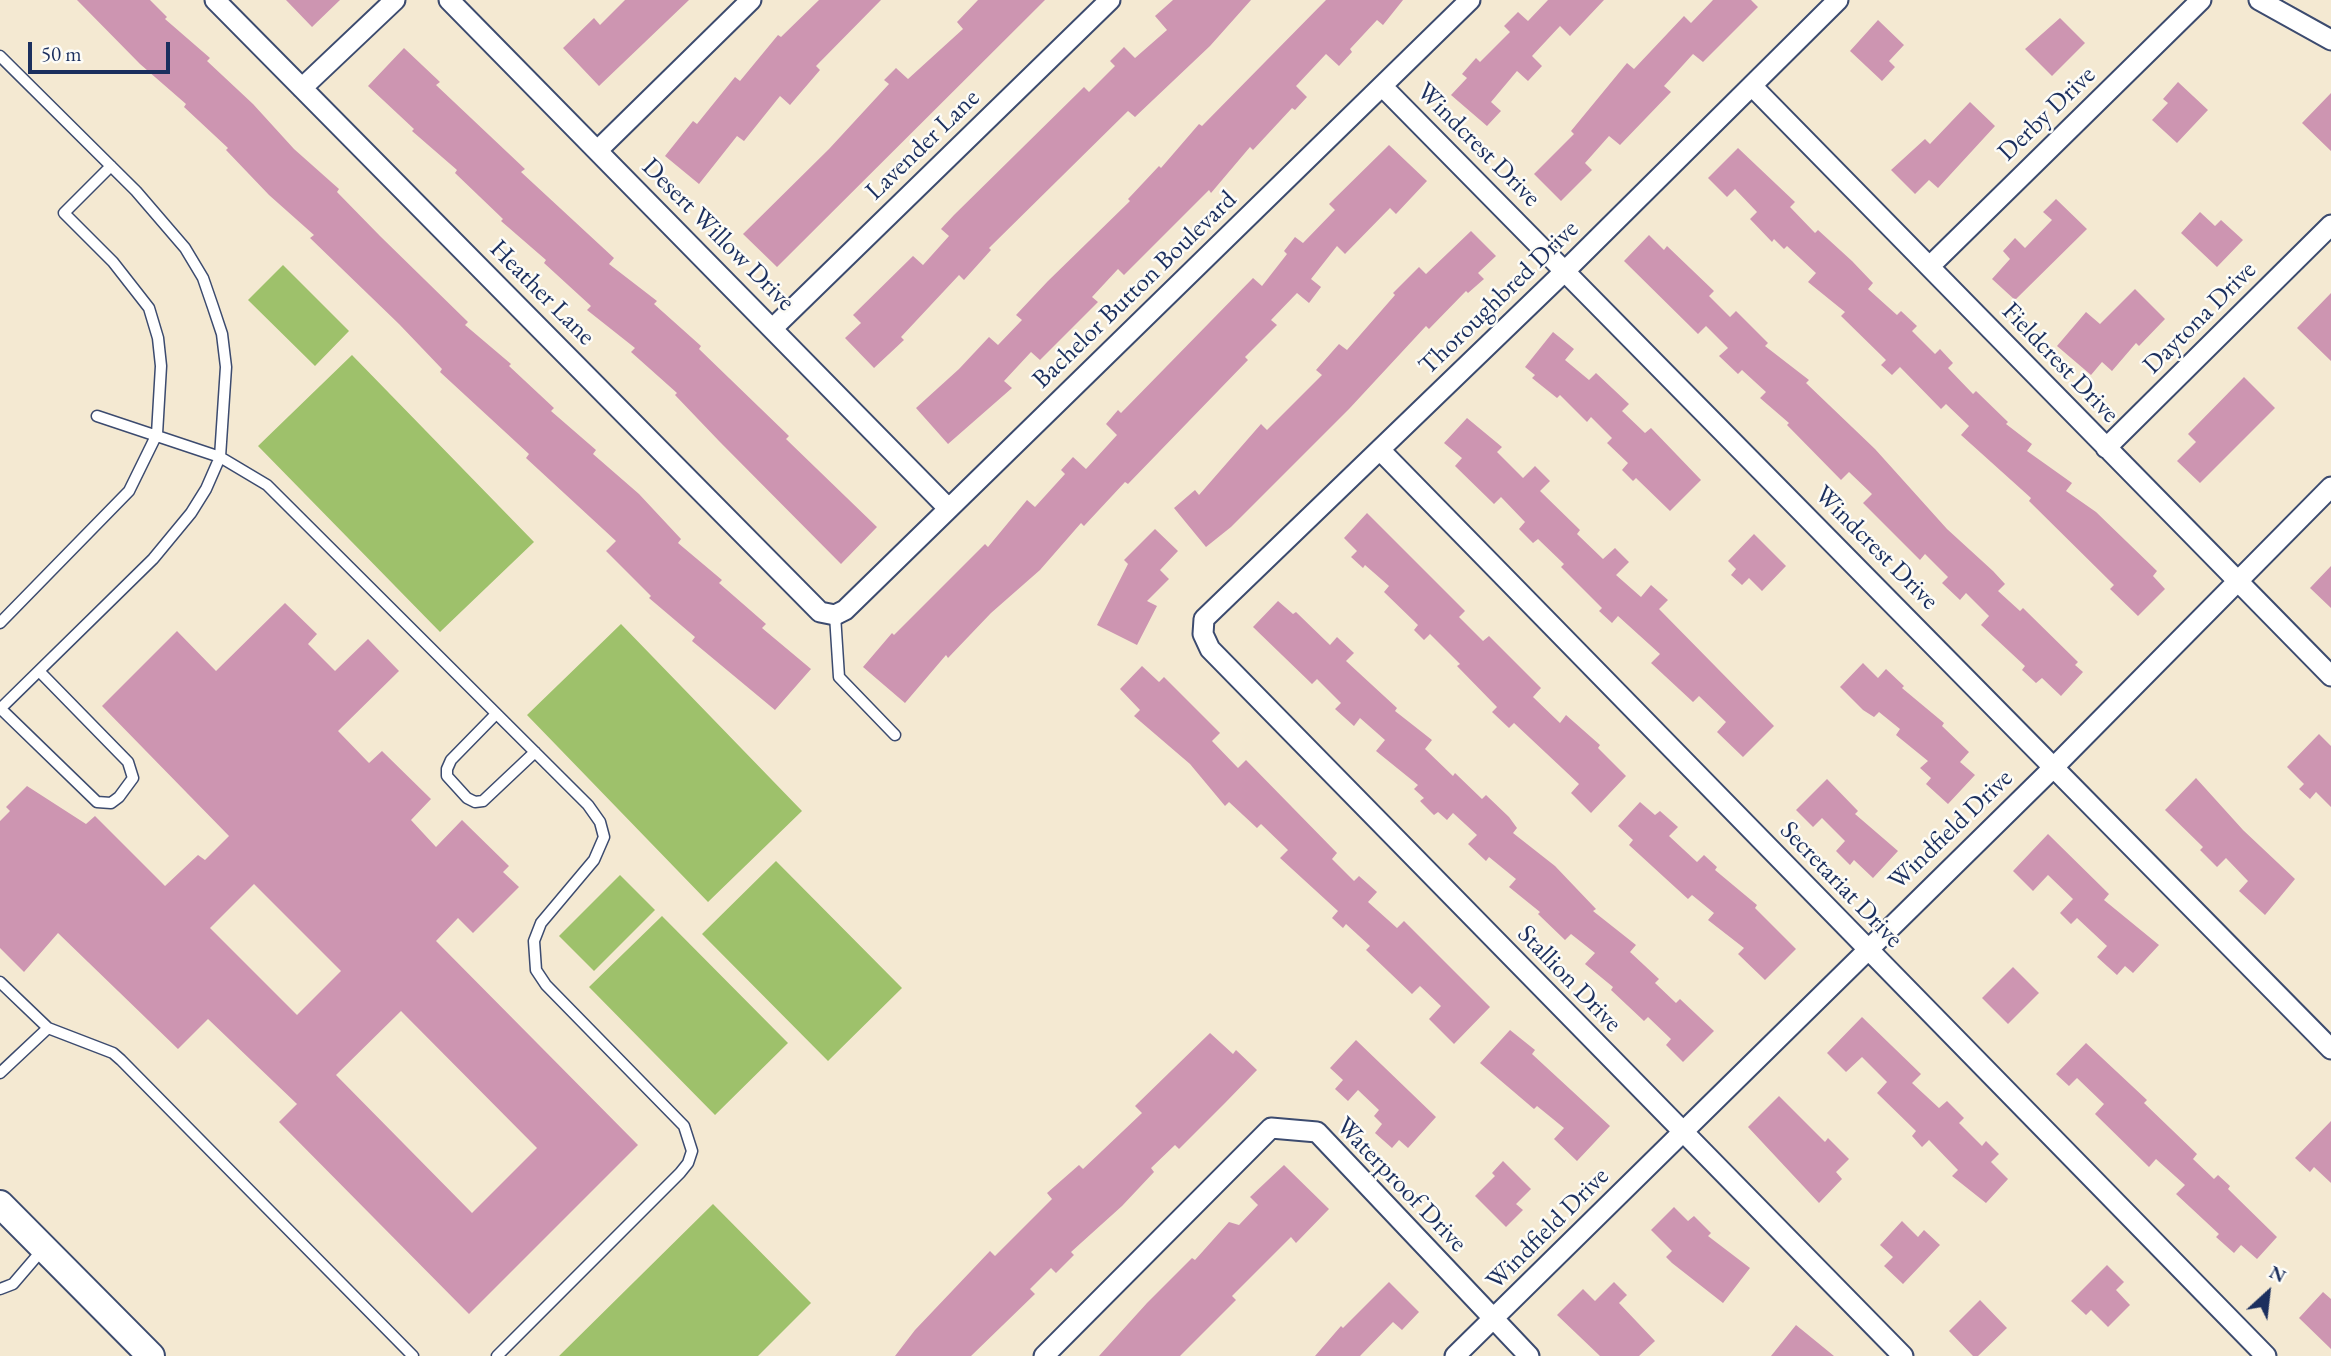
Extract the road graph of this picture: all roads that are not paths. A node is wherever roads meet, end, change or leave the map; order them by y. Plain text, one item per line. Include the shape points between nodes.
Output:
1 (215, 0) edge
2 (395, 0) edge
3 (449, 0) edge
4 (751, 0) edge
5 (1110, 0) edge
6 (1470, 0) edge
7 (1838, 0) edge
8 (2202, 0) edge
9 (2259, 0) edge
10 (2331, 40) edge
11 (0, 56) edge
12 (1382, 86) junction
13 (1752, 86) junction
14 (302, 88) junction
15 (598, 150) junction
16 (111, 166) junction
17 (2331, 225) edge
18 (1930, 266) junction
19 (1565, 271) junction
20 (773, 328) junction
21 (97, 416) dead end
22 (157, 433) junction
23 (2106, 448) junction
24 (1380, 450) junction
25 (220, 457) junction
26 (2331, 487) edge
27 (948, 508) junction
28 (2239, 582) junction
29 (835, 615) junction
30 (0, 623) edge
31 (1203, 634) joint
32 (39, 671) junction
33 (2331, 676) edge
34 (0, 709) edge
35 (496, 714) junction
36 (895, 735) dead end
37 (535, 752) junction
38 (2055, 766) junction
39 (1867, 949) junction
40 (0, 982) edge
41 (48, 1028) junction
42 (2331, 1049) edge
43 (0, 1073) edge
44 (1682, 1133) junction
45 (0, 1204) edge
46 (44, 1248) junction
47 (0, 1289) edge
48 (1493, 1320) junction
49 (151, 1356) edge
50 (413, 1356) edge
51 (497, 1356) edge
52 (1044, 1356) edge
53 (1455, 1356) edge
54 (1529, 1356) edge
55 (1903, 1356) edge
56 (2266, 1356) edge

1 - 14 street, Heather Lane
2 - 14 street
3 - 15 street, Desert Willow Drive
4 - 15 street
5 - 20 street, Lavender Lane
6 - 12 street, Bachelor Button Boulevard
7 - 13 street, Thoroughbred Drive
8 - 18 street, Derby Drive
9 - 10 street
11 - 16 lane
12 - 19 street, Windcrest Drive
12 - 27 street, Bachelor Button Boulevard
13 - 18 street, Fieldcrest Drive
13 - 19 street, Thoroughbred Drive
14 - 29 street, Heather Lane via 820,612
15 - 20 street, Desert Willow Drive
16 - 22 lane via 64,213 113,261 149,308 161,366
16 - 25 lane via 179,240 203,278 214,307 226,367
17 - 23 street, Daytona Drive
18 - 23 street, Fieldcrest Drive
19 - 24 street, Thoroughbred Drive
19 - 38 street, Windcrest Drive
20 - 27 street, Desert Willow Drive
21 - 22 lane
22 - 25 lane
22 - 30 lane via 129,491
23 - 28 street, Fieldcrest Drive
24 - 31 street, Thoroughbred Drive via 1204,619
24 - 39 street, Secretariat Drive
25 - 32 lane via 206,489 174,537
25 - 35 lane via 267,485
26 - 28 street, Windfield Drive
27 - 29 street, Bachelor Button Boulevard
28 - 33 street, Fieldcrest Drive
28 - 38 street, Windfield Drive
29 - 36 lane via 839,677
31 - 44 street, Stallion Drive via 1210,649
32 - 34 lane
32 - 34 lane via 128,762 133,778 119,797 111,803 97,802
35 - 37 lane
35 - 37 lane via 450,760 447,776 467,798 484,801
37 - 51 lane via 588,805 604,836 594,860 541,922 534,941 536,970 684,1126 692,1152 680,1173
38 - 39 street, Windfield Drive
38 - 42 street, Windcrest Drive
39 - 44 street, Windfield Drive
39 - 56 street, Secretariat Drive
40 - 41 lane
41 - 43 lane
41 - 50 lane via 121,1060
44 - 48 street, Windfield Drive
44 - 55 street, Stallion Drive
45 - 46 main road
46 - 47 lane via 13,1284
46 - 49 main road
48 - 52 street, Waterproof Drive via 1317,1132 1272,1128
48 - 53 street, Windfield Drive
48 - 54 street, Waterproof Drive

